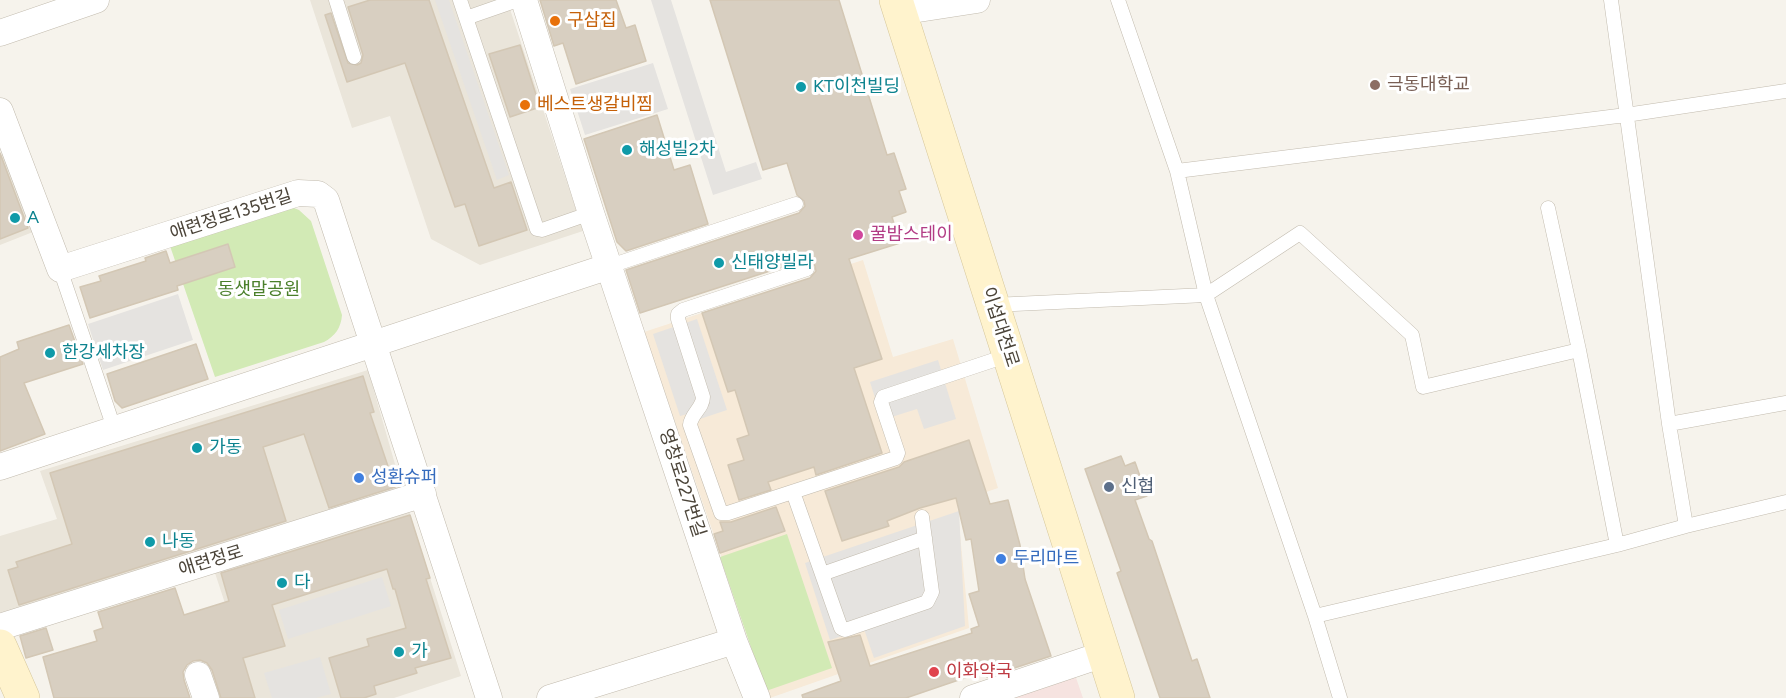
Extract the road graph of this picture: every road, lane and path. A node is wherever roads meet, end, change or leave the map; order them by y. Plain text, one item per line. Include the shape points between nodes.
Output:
1 (96, 0) edge
2 (336, 0) edge
3 (460, 0) edge
4 (518, 0) edge
5 (524, 0) edge
6 (977, 0) edge
7 (1118, 0) edge
8 (1611, 0) edge
9 (897, 6) edge
10 (466, 18) junction
11 (0, 33) edge
12 (354, 57) dead end
13 (1786, 91) edge
14 (0, 111) edge
15 (1626, 115) junction
16 (1177, 171) junction
17 (796, 204) dead end
18 (1548, 208) dead end
19 (591, 213) junction
20 (610, 266) junction
21 (60, 269) junction
22 (807, 269) dead end
23 (1206, 295) junction
24 (993, 305) junction
25 (373, 343) junction
26 (1579, 350) junction
27 (1009, 355) junction
28 (1786, 403) edge
29 (1669, 424) junction
30 (115, 431) junction
31 (0, 467) edge
32 (793, 492) junction
33 (423, 494) junction
34 (1786, 502) edge
35 (922, 517) dead end
36 (1686, 526) junction
37 (925, 538) junction
38 (1617, 545) junction
39 (822, 574) junction
40 (1315, 616) junction
41 (0, 627) edge
42 (734, 640) junction
43 (0, 646) edge
44 (1104, 654) junction
45 (23, 698) edge
46 (489, 698) edge
47 (550, 698) edge
48 (757, 698) edge
49 (974, 698) edge
50 (1118, 698) edge
51 (1340, 698) edge

1 - 11 street
2 - 12 lane
3 - 10 lane
4 - 10 lane
5 - 19 street, 영창로227번길
6 - 9 street
7 - 16 lane
8 - 15 lane
9 - 24 main road, 이섭대천로
10 - 19 lane via 537,229
13 - 15 lane
14 - 21 street
15 - 16 lane
15 - 29 lane
16 - 23 lane
17 - 20 lane
18 - 26 lane
19 - 20 street, 영창로227번길
20 - 25 street
20 - 42 street, 영창로227번길
21 - 25 street, 애련정로135번길 via 298,193 318,194 330,209
21 - 30 lane
22 - 32 lane via 683,310 677,316 703,397 690,424 719,511 728,513
23 - 24 lane
23 - 26 lane via 1300,233 1412,335 1424,387
23 - 40 lane
24 - 27 main road, 이섭대천로
25 - 30 street
25 - 33 street, 애련정로135번길
26 - 38 lane
27 - 32 lane via 884,396 881,402 897,457
27 - 44 main road, 이섭대천로
28 - 29 lane
29 - 36 lane
30 - 31 street
32 - 39 lane
33 - 41 street, 애련정로
33 - 46 street, 애련정로135번길
34 - 36 lane
35 - 37 lane
36 - 38 lane
37 - 39 lane
37 - 39 lane via 930,599 848,630 841,628
38 - 40 lane
40 - 51 lane
42 - 47 street
42 - 48 street, 영창로227번길
43 - 45 main road
44 - 49 street
44 - 50 main road, 이섭대천로

